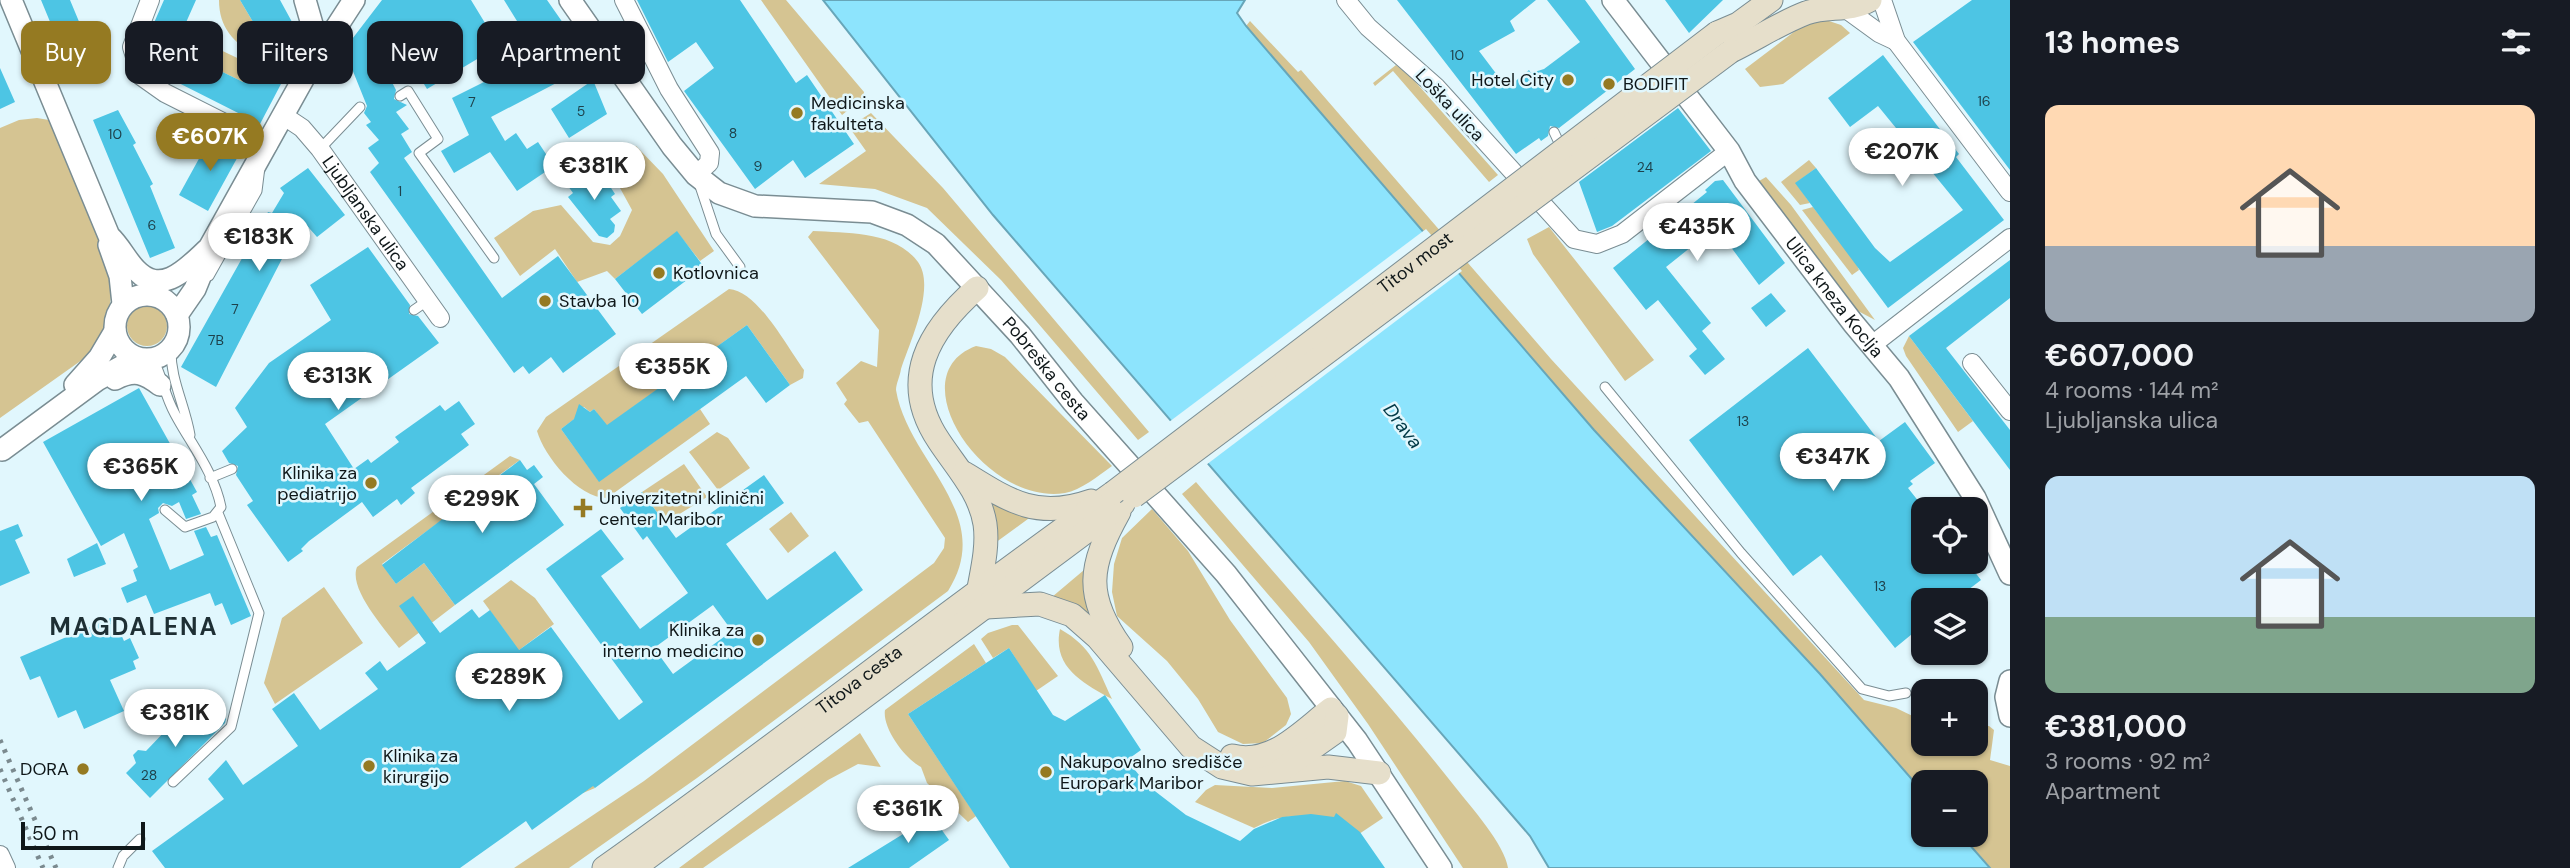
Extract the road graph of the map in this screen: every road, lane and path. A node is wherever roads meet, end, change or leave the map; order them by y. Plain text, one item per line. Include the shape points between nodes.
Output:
1 (11, 0) edge
2 (150, 0) edge
3 (305, 0) edge
4 (354, 0) edge
5 (570, 0) edge
6 (624, 0) edge
7 (1346, 0) edge
8 (1613, 0) edge
9 (1751, 0) edge
10 (1771, 0) edge
11 (1804, 0) edge
12 (1870, 0) edge
13 (1882, 0) edge
14 (1832, 6) edge
15 (311, 21) edge
16 (340, 21) edge
17 (1896, 41) junction
18 (1724, 42) junction
19 (1665, 70) junction
20 (302, 84) edge
21 (400, 96) dead end
22 (360, 107) dead end
23 (284, 116) junction
24 (1554, 132) dead end
25 (320, 149) junction
26 (1729, 151) junction
27 (264, 153) junction
28 (1567, 158) junction
29 (696, 175) junction
30 (1527, 189) junction
31 (2010, 192) edge
32 (109, 236) junction
33 (2010, 238) edge
34 (209, 248) junction
35 (494, 258) dead end
36 (740, 267) dead end
37 (977, 288) junction
38 (195, 289) junction
39 (123, 304) junction
40 (177, 314) junction
41 (440, 318) dead end
42 (115, 331) junction
43 (1872, 345) junction
44 (154, 355) junction
45 (1972, 363) dead end
46 (160, 385) junction
47 (1605, 387) dead end
48 (2010, 411) edge
49 (41, 421) junction
50 (191, 437) junction
51 (2, 450) dead end
52 (232, 469) dead end
53 (964, 473) junction
54 (210, 478) junction
55 (1118, 498) junction
56 (165, 510) dead end
57 (218, 513) junction
58 (2010, 574) edge
59 (982, 597) junction
60 (2010, 681) edge
61 (1906, 693) dead end
62 (1334, 712) junction
63 (2010, 716) edge
64 (1280, 771) junction
65 (1379, 773) junction
66 (173, 782) dead end
67 (140, 839) dead end
68 (0, 855) edge
69 (6, 868) edge
70 (118, 868) edge
71 (604, 868) edge
72 (634, 868) edge
73 (1441, 868) edge

1 - 32 street
2 - 27 street via 132,47 141,76
3 - 15 street
4 - 16 street
5 - 29 street, Pobreška cesta
6 - 29 street via 669,89 709,153 709,163
7 - 30 street, Loška ulica via 1368,27 1436,87
8 - 19 street, Ulica kneza Koclja
9 - 18 main road via 1731,16
10 - 18 main road via 1738,24
11 - 18 main road
12 - 14 main road
13 - 17 street
14 - 17 street
14 - 18 main road
17 - 31 street
18 - 55 main road, Titov most, bridge
19 - 26 street, Ulica kneza Koclja
19 - 28 lane via 1658,89
20 - 23 street
21 - 35 lane via 408,91 438,139 419,153
22 - 25 lane
23 - 25 street, Ljubljanska ulica
23 - 27 street
24 - 28 lane
25 - 41 street, Ljubljanska ulica via 420,305
26 - 30 street, Loška ulica via 1622,234 1606,241 1574,239
26 - 43 street, Ulica kneza Koclja via 1745,181
27 - 34 street
27 - 38 lane via 261,179 245,216 215,268
28 - 30 lane
29 - 36 lane via 708,217
29 - 37 street, Pobreška cesta via 719,193 755,206 852,209 907,225 936,244
32 - 34 street via 135,269 160,280 187,271
32 - 39 street
33 - 43 street
34 - 38 street
37 - 53 main road via 937,331 924,355 919,381 924,411 937,440
37 - 62 street, Pobreška cesta via 1181,521
38 - 40 street
39 - 40 street via 133,297 155,295
39 - 42 street
40 - 44 street via 179,332
42 - 44 street via 123,349
42 - 49 street via 99,358
43 - 58 street, Ulica kneza Koclja via 1945,446
44 - 46 lane
44 - 49 street via 97,380
44 - 50 lane via 174,380
45 - 48 street
46 - 49 street via 145,374 127,374 66,413
46 - 50 lane
47 - 61 lane via 1741,553 1862,689 1889,696
49 - 51 street
50 - 54 lane
52 - 54 lane
53 - 55 main road via 1002,498 1040,509
53 - 59 main road via 985,522
54 - 57 lane via 220,501
55 - 59 main road, Titova cesta
55 - 62 main road via 1096,563 1094,595 1106,625 1127,655 1189,725 1211,746 1234,758 1259,758 1282,748
56 - 57 lane via 184,526
57 - 66 lane via 259,613 231,727
59 - 64 main road via 1040,604 1072,615 1097,637 1191,747 1222,767 1252,774
59 - 71 main road, Titova cesta
59 - 72 main road, Titova cesta
60 - 63 street via 2006,697
62 - 64 main road via 1335,732
62 - 65 street, Pobreška cesta
64 - 65 main road via 1350,767
65 - 73 street, Pobreška cesta
67 - 70 lane
68 - 69 street

